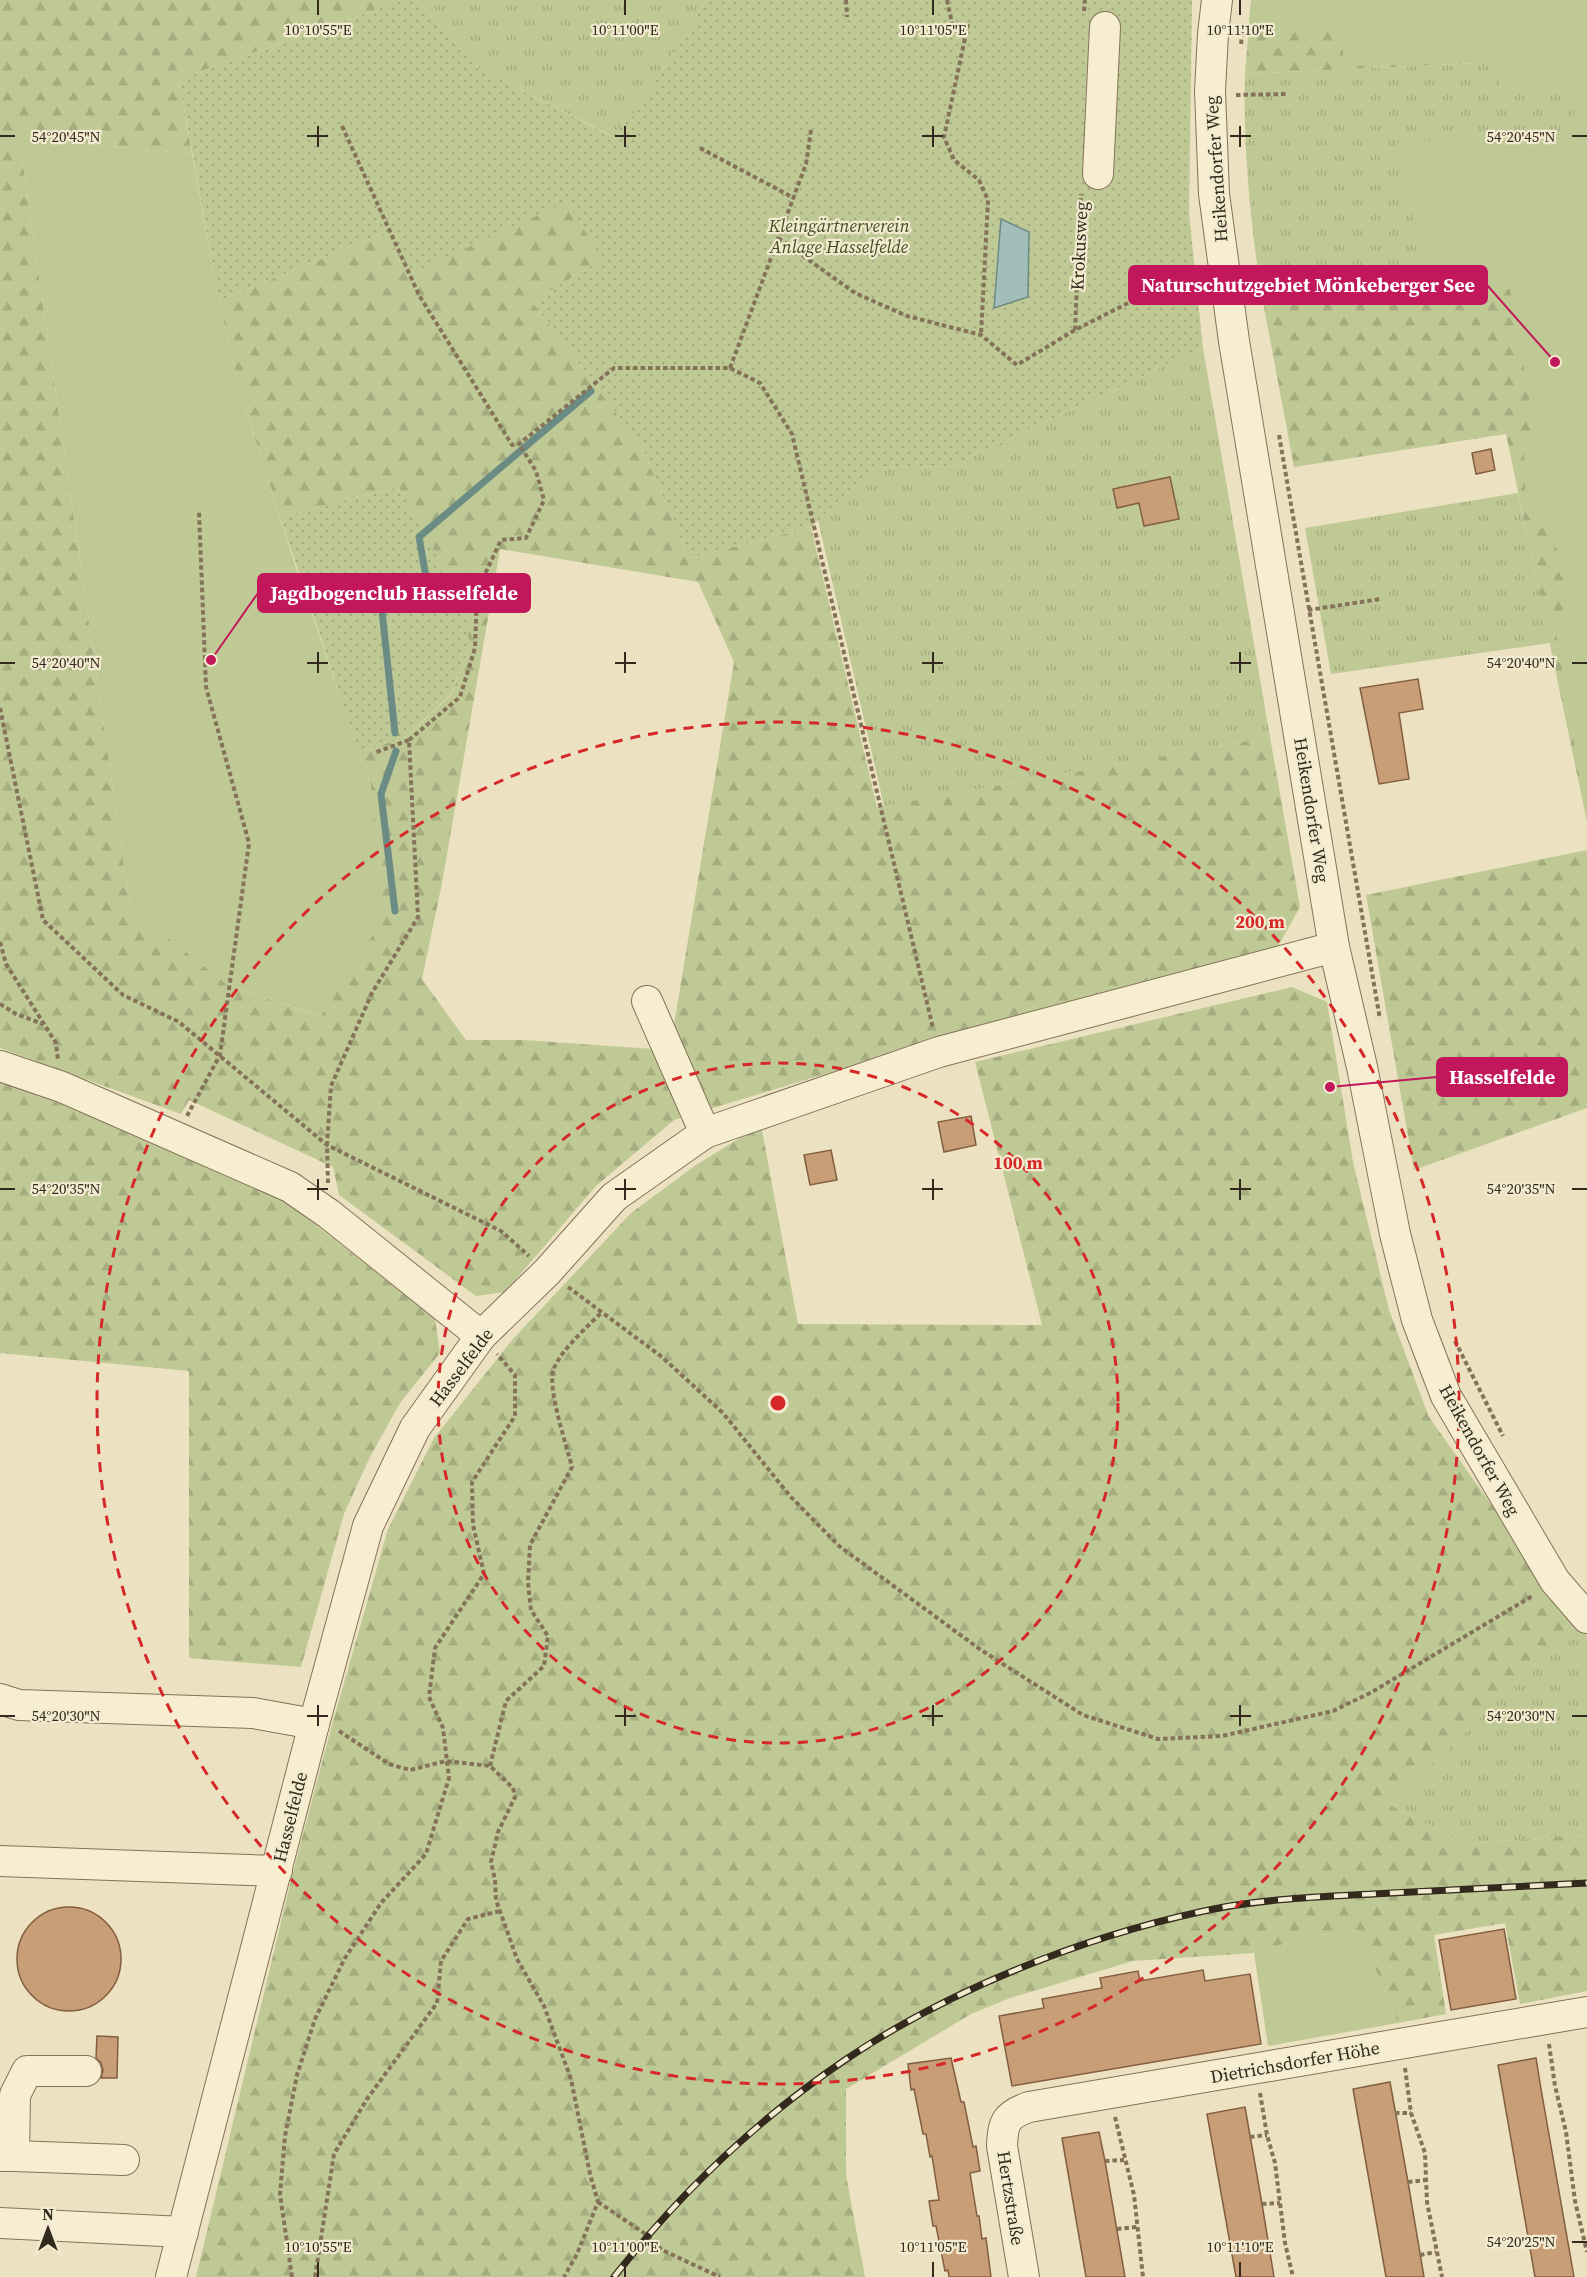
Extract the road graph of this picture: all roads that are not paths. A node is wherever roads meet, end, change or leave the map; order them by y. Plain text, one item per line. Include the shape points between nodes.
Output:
1 (1217, 0) edge
2 (1105, 27) dead end
3 (1098, 174) road end
4 (1334, 947) junction
5 (646, 1001) dead end
6 (0, 1066) edge
7 (705, 1133) junction
8 (481, 1336) junction
9 (1587, 1618) edge
10 (0, 1699) edge
11 (314, 1724) junction
12 (0, 1861) edge
13 (276, 1871) junction
14 (1587, 2012) edge
15 (86, 2071) dead end
16 (1007, 2119) joint
17 (7, 2156) edge
18 (123, 2160) dead end
19 (0, 2223) edge
20 (183, 2232) junction
21 (171, 2277) edge
22 (1024, 2277) edge

1 - 4 street, Heikendorfer Weg via 1213,33 1223,93 1214,194 1234,341
2 - 3 street
4 - 7 street, Hasselfelde via 939,1052
4 - 9 street, Heikendorfer Weg via 1417,1320 1446,1396 1556,1581
5 - 7 street
6 - 8 street via 62,1087 290,1187
7 - 8 street, Hasselfelde via 614,1197 547,1272
8 - 11 street, Hasselfelde via 415,1428 368,1526
10 - 11 street via 19,1705 254,1713
11 - 13 street, Hasselfelde
12 - 13 street
13 - 20 street, Hasselfelde
14 - 16 street, Dietrichsdorfer Höhe via 1029,2106
15 - 17 street via 27,2071 15,2095
16 - 22 street, Hertzstraße via 1002,2146
17 - 18 street
19 - 20 street
20 - 21 street, Hasselfelde

